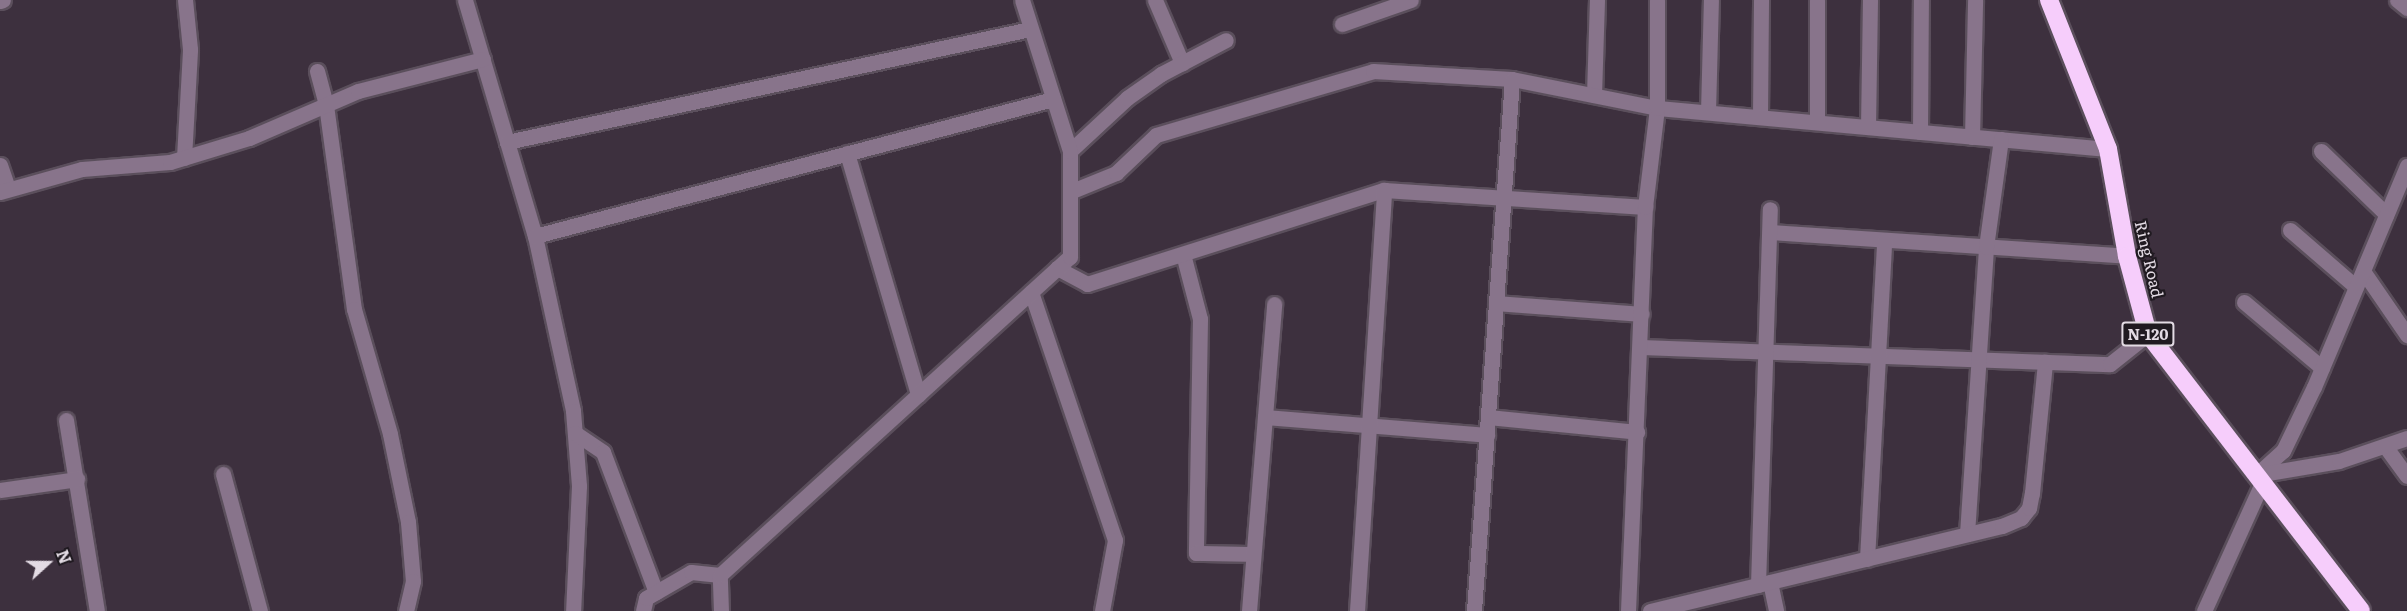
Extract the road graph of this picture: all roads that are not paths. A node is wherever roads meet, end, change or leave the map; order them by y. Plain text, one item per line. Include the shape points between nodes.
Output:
1 (184, 0) edge
2 (465, 0) edge
3 (1022, 0) edge
4 (1155, 0) edge
5 (1412, 0) edge
6 (1597, 0) edge
7 (1657, 0) edge
8 (1711, 0) edge
9 (1761, 0) edge
10 (1817, 0) edge
11 (1870, 0) edge
12 (1921, 0) edge
13 (1975, 0) edge
14 (2049, 0) edge
15 (2397, 0) edge
16 (2407, 8) edge
17 (1342, 24) dead end
18 (1030, 29) junction
19 (1226, 40) dead end
20 (483, 59) junction
21 (1182, 63) junction
22 (317, 70) dead end
23 (1512, 79) junction
24 (1594, 95) junction
25 (1053, 99) junction
26 (326, 105) junction
27 (1657, 108) junction
28 (1708, 112) junction
29 (1760, 117) junction
30 (1817, 122) junction
31 (1868, 127) junction
32 (1920, 132) junction
33 (1972, 137) junction
34 (2001, 139) junction
35 (507, 142) junction
36 (2108, 149) junction
37 (1071, 151) junction
38 (2321, 151) dead end
39 (847, 153) junction
40 (184, 158) junction
41 (0, 165) edge
42 (2406, 172) edge
43 (4, 190) edge
44 (1384, 190) junction
45 (1072, 191) junction
46 (1504, 198) junction
47 (1645, 207) junction
48 (1770, 209) dead end
49 (2386, 214) junction
50 (2289, 230) dead end
51 (1770, 232) junction
52 (536, 236) junction
53 (1884, 240) junction
54 (1986, 247) junction
55 (1182, 254) junction
56 (2127, 256) junction
57 (1057, 268) junction
58 (2363, 271) junction
59 (2356, 287) junction
60 (1031, 292) junction
61 (2244, 302) dead end
62 (1496, 303) junction
63 (1274, 304) dead end
64 (1642, 314) junction
65 (2148, 334) junction
66 (2407, 335) edge
67 (1641, 347) junction
68 (1766, 352) junction
69 (1877, 356) junction
70 (1978, 359) junction
71 (2045, 362) junction
72 (2322, 368) junction
73 (918, 395) junction
74 (1264, 417) junction
75 (1488, 417) junction
76 (66, 420) dead end
77 (1369, 425) junction
78 (1637, 432) junction
79 (575, 433) junction
80 (1487, 435) junction
81 (2407, 438) edge
82 (2385, 446) junction
83 (223, 474) dead end
84 (2407, 476) edge
85 (77, 479) junction
86 (2259, 479) junction
87 (0, 490) edge
88 (1967, 534) junction
89 (1253, 554) junction
90 (1867, 559) junction
91 (720, 575) junction
92 (1764, 584) junction
93 (656, 592) junction
94 (2207, 604) edge
95 (97, 611) edge
96 (260, 611) edge
97 (406, 611) edge
98 (573, 611) edge
99 (643, 611) edge
100 (721, 611) edge
101 (1102, 611) edge
102 (1248, 611) edge
103 (1357, 611) edge
104 (1474, 611) edge
105 (1628, 611) edge
106 (1650, 611) edge
107 (1776, 611) edge
108 (2220, 611) edge
109 (2361, 611) edge

1 - 40 street via 190,49
2 - 20 street
3 - 18 street
4 - 21 street
5 - 17 street
6 - 24 street
7 - 27 street
8 - 28 street
9 - 29 street
10 - 30 street
11 - 31 street
12 - 32 street
13 - 33 street
14 - 36 highway, Ring Road / N-120
15 - 16 street
18 - 25 street
18 - 35 street
19 - 21 street
20 - 26 street via 358,91
20 - 35 street
21 - 37 street via 1127,98
22 - 26 street
23 - 24 street
23 - 45 street via 1373,71 1156,135 1116,173
23 - 46 street
24 - 27 street
25 - 37 street
25 - 39 street
26 - 40 street via 249,138
26 - 97 street via 354,309 390,434 408,522 413,581
27 - 28 street
27 - 47 street
28 - 29 street
29 - 30 street
30 - 31 street
31 - 32 street
32 - 33 street
33 - 34 street
34 - 36 street
34 - 54 street
35 - 52 street
36 - 56 highway, Ring Road / N-120
37 - 45 street
38 - 49 street
39 - 52 street
39 - 73 street
40 - 43 street via 82,169
41 - 43 street
42 - 49 street
44 - 46 street
44 - 55 street
44 - 77 street
45 - 57 street via 1070,257
46 - 47 street
46 - 62 street
47 - 64 street
48 - 51 street
49 - 58 street
50 - 59 street
51 - 53 street
51 - 68 street
52 - 79 street
53 - 54 street
53 - 69 street
54 - 56 street
54 - 70 street
55 - 57 street via 1087,284
55 - 89 street via 1200,320 1196,553
56 - 65 highway, Ring Road / N-120
57 - 60 street
58 - 59 street
58 - 66 street
59 - 72 street
60 - 73 street
60 - 101 street via 1115,540
61 - 72 street
62 - 64 street
62 - 75 street
63 - 74 street
64 - 67 street
65 - 71 street via 2110,364
65 - 86 highway, Ring Road / N-120
67 - 68 street
67 - 78 street
68 - 69 street
68 - 92 street
69 - 70 street
69 - 90 street
70 - 71 street
70 - 88 street
71 - 88 street via 2029,508 2012,522
72 - 86 street via 2283,451
73 - 91 street
74 - 77 street
74 - 89 street
75 - 78 street
75 - 80 street
76 - 85 street
77 - 80 street
77 - 103 street
78 - 105 street
79 - 93 street via 603,452
79 - 98 street via 579,486
80 - 104 street
81 - 82 street
82 - 84 street
82 - 86 street
83 - 96 street
85 - 87 street
85 - 95 street
86 - 94 street
86 - 109 highway, Ring Road / N-120
88 - 90 street
89 - 102 street
90 - 92 street
91 - 93 street via 691,572
91 - 100 street
92 - 106 street
92 - 107 street
93 - 99 street via 646,598
94 - 108 street

